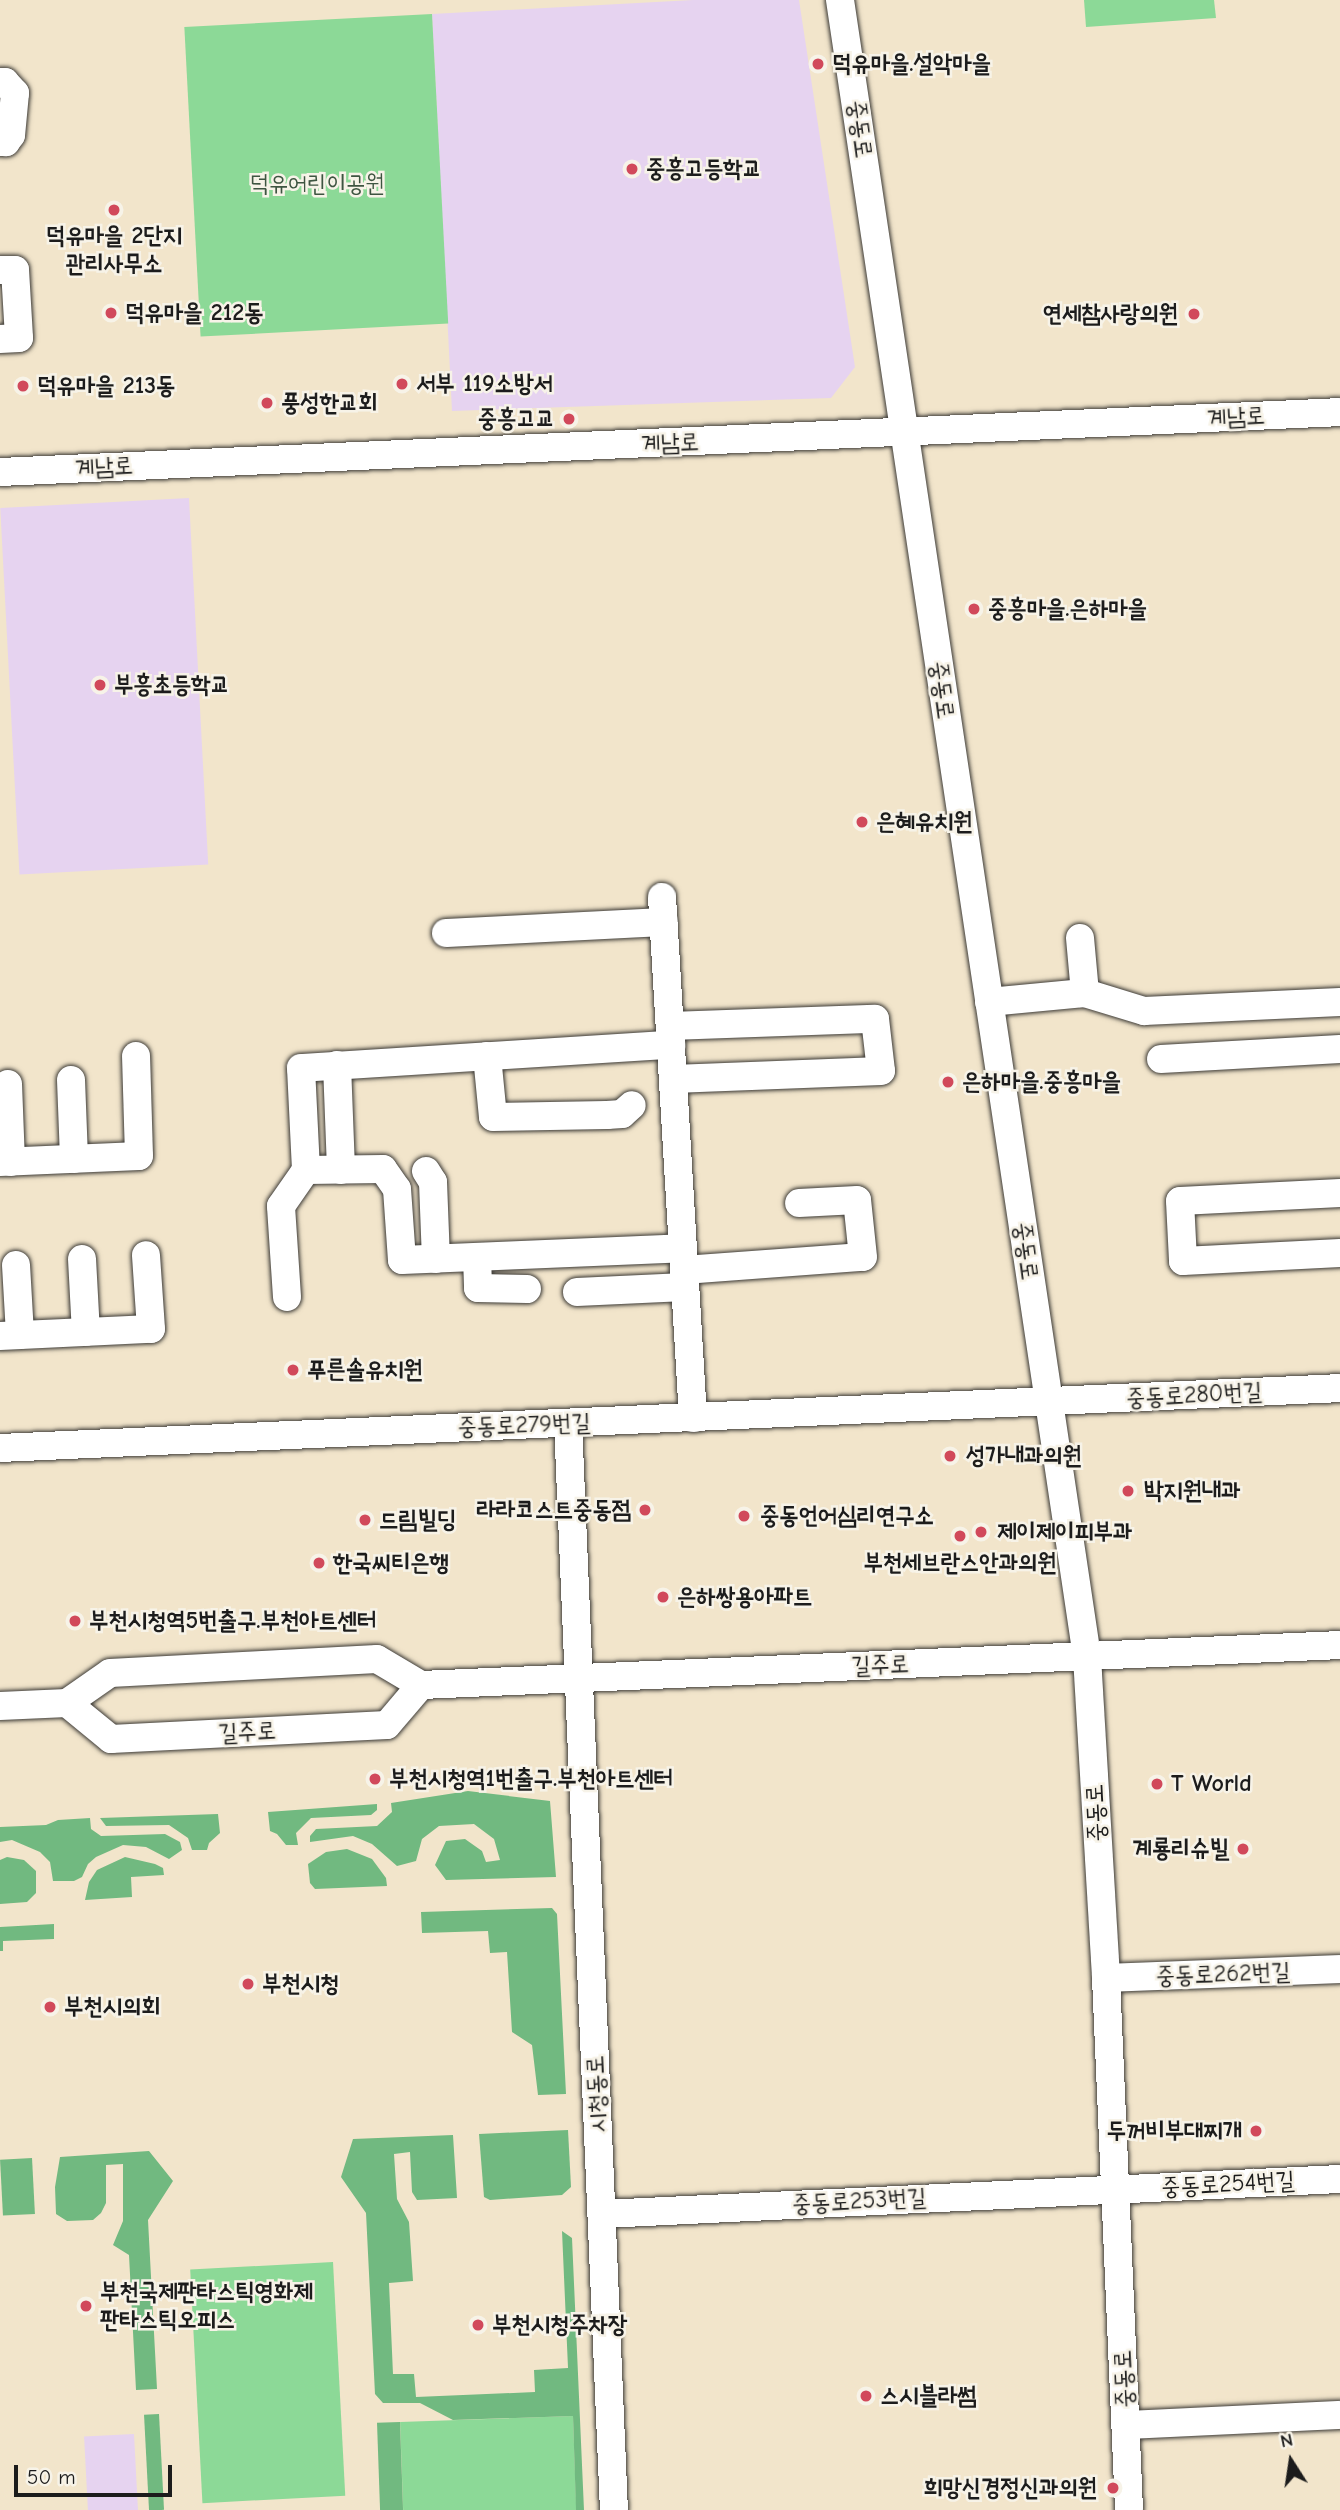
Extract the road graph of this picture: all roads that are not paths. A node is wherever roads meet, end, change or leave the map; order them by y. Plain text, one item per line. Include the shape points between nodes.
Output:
1 (840, 0) edge
2 (0, 82) edge
3 (0, 142) edge
4 (0, 270) edge
5 (0, 338) edge
6 (1340, 412) edge
7 (904, 433) junction
8 (0, 472) edge
9 (446, 933) dead end
10 (1080, 938) dead end
11 (1085, 993) junction
12 (989, 1002) junction
13 (1340, 1002) edge
14 (671, 1036) junction
15 (1340, 1049) edge
16 (136, 1056) dead end
17 (487, 1056) junction
18 (1161, 1059) dead end
19 (337, 1065) junction
20 (673, 1079) junction
21 (71, 1080) dead end
22 (8, 1084) dead end
23 (632, 1105) dead end
24 (74, 1159) junction
25 (6, 1162) edge
26 (306, 1170) junction
27 (341, 1170) junction
28 (426, 1171) dead end
29 (1340, 1194) edge
30 (799, 1203) dead end
31 (1340, 1253) edge
32 (146, 1255) dead end
33 (477, 1257) junction
34 (82, 1259) dead end
35 (436, 1259) junction
36 (16, 1265) dead end
37 (684, 1268) junction
38 (527, 1289) dead end
39 (577, 1292) dead end
40 (287, 1297) dead end
41 (86, 1332) junction
42 (10, 1335) edge
43 (1340, 1388) edge
44 (1048, 1402) junction
45 (693, 1418) junction
46 (568, 1423) junction
47 (0, 1448) edge
48 (1340, 1645) edge
49 (1087, 1657) junction
50 (578, 1677) junction
51 (421, 1685) junction
52 (67, 1703) junction
53 (0, 1706) edge
54 (1340, 1969) edge
55 (1106, 1978) junction
56 (1340, 2179) edge
57 (1115, 2189) junction
58 (603, 2214) junction
59 (1340, 2415) edge
60 (1126, 2425) junction
61 (614, 2510) edge
62 (1129, 2510) edge

1 - 7 street, 중동로
2 - 3 street via 15,93 10,135
4 - 5 street via 15,270 19,338
6 - 7 street, 계남로
7 - 8 street, 계남로
7 - 12 street, 중동로
9 - 14 street via 663,910
10 - 11 street
11 - 12 street
11 - 13 street via 1144,1011
12 - 44 street, 중동로
14 - 17 street
14 - 20 street
14 - 20 street via 875,1019 881,1071
15 - 18 street
16 - 24 street via 139,1156
17 - 19 street
17 - 23 street via 493,1117 614,1115
19 - 26 street via 301,1068
19 - 27 street
20 - 37 street
21 - 24 street
22 - 25 street
24 - 25 street
26 - 27 street
26 - 40 street via 281,1206
27 - 35 street via 383,1169 397,1189 402,1260
28 - 35 street via 433,1182
29 - 31 street via 1180,1201 1183,1261
30 - 37 street via 857,1200 863,1257
32 - 41 street via 150,1329
33 - 35 street
33 - 37 street
33 - 38 street via 478,1288
34 - 41 street
36 - 42 street
37 - 39 street
37 - 45 street
41 - 42 street
43 - 44 street, 중동로280번길
44 - 45 street, 중동로279번길
44 - 49 street, 중동로
45 - 46 street, 중동로279번길
46 - 47 street, 중동로279번길
46 - 50 street, 시청동로
48 - 49 street, 길주로
49 - 50 street, 길주로
49 - 55 street, 중동로
50 - 51 street, 길주로
50 - 58 street, 시청동로
51 - 52 street via 377,1659 110,1673
51 - 52 street, 길주로 via 387,1725 111,1739
52 - 53 street
54 - 55 street, 중동로262번길
55 - 57 street, 중동로
56 - 57 street, 중동로254번길
57 - 58 street, 중동로253번길
57 - 60 street, 중동로
58 - 61 street, 시청동로
59 - 60 street
60 - 62 street, 중동로

